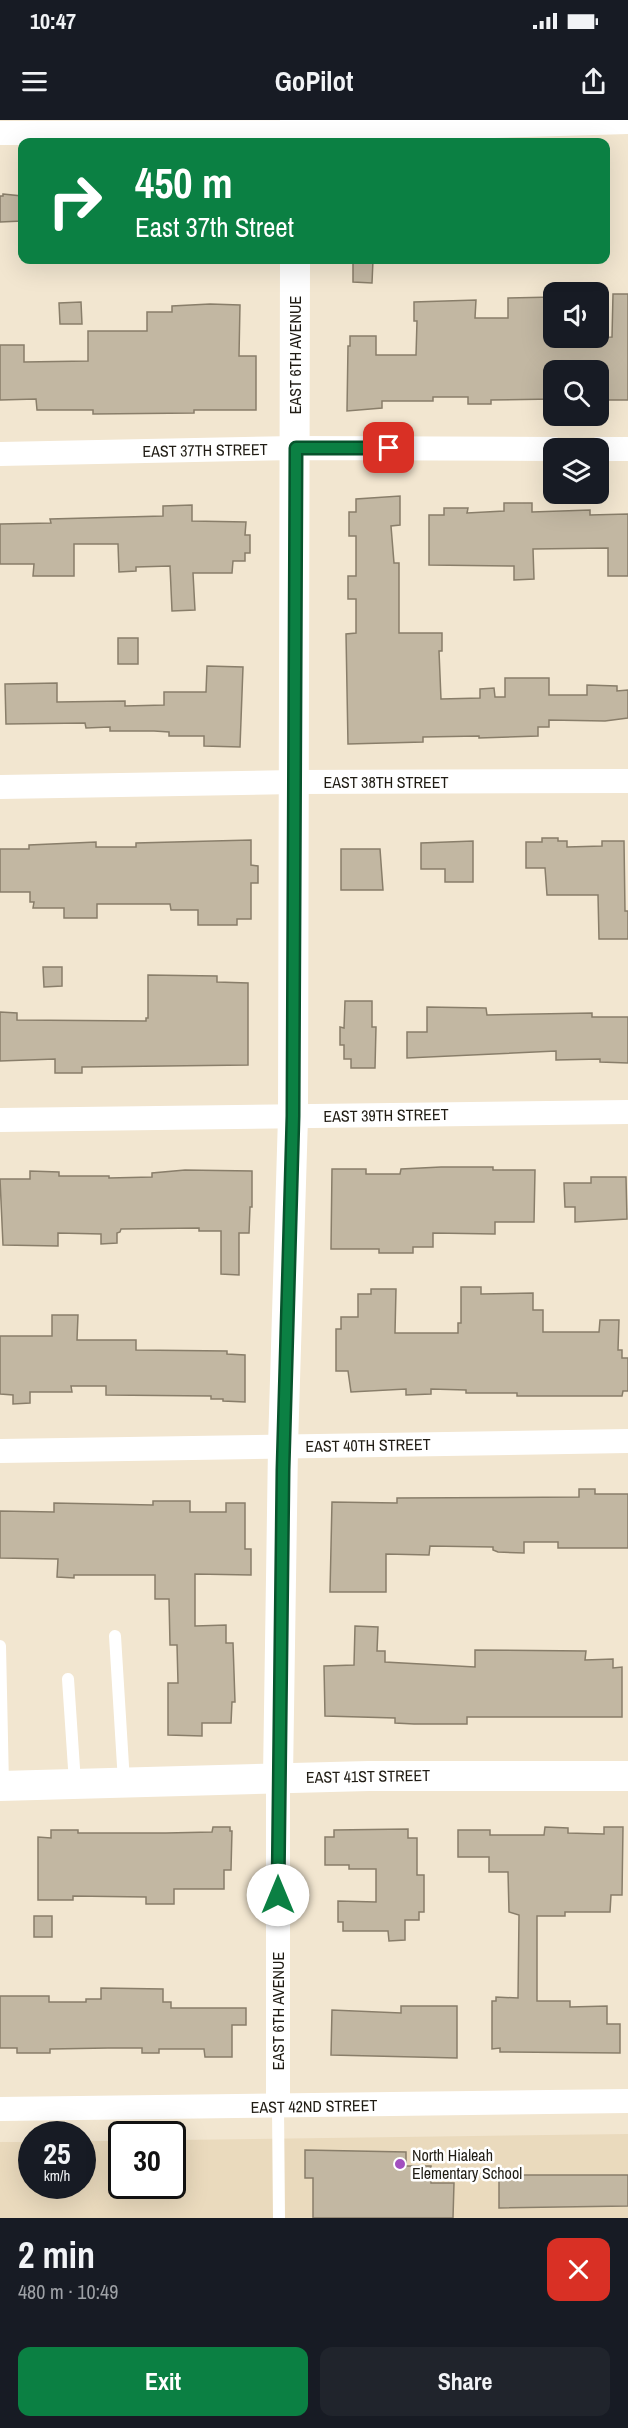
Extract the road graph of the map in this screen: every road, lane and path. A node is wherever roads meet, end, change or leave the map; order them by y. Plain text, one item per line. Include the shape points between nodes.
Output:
1 (628, 122) edge
2 (295, 131) edge
3 (0, 134) edge
4 (295, 264) edge
5 (296, 448) junction
6 (543, 449) edge
7 (609, 449) edge
8 (628, 449) edge
9 (0, 454) edge
10 (628, 781) edge
11 (295, 782) junction
12 (0, 787) edge
13 (628, 1112) edge
14 (293, 1116) junction
15 (0, 1120) edge
16 (628, 1441) edge
17 (283, 1446) junction
18 (0, 1451) edge
19 (115, 1636) dead end
20 (0, 1646) edge
21 (68, 1679) dead end
22 (628, 1776) edge
23 (279, 1777) junction
24 (124, 1782) junction
25 (75, 1784) junction
26 (1, 1785) edge
27 (628, 2101) edge
28 (278, 2106) junction
29 (0, 2109) edge
30 (279, 2218) edge

1 - 2 street
2 - 3 street
4 - 5 street, EAST 6TH AVENUE
5 - 6 street, EAST 37TH STREET
5 - 9 street, EAST 37TH STREET
5 - 11 street, EAST 6TH AVENUE
7 - 8 street
10 - 11 street, EAST 38TH STREET
11 - 12 street, EAST 38TH STREET
11 - 14 street, EAST 6TH AVENUE
13 - 14 street, EAST 39TH STREET
14 - 15 street, EAST 39TH STREET
14 - 17 street, EAST 6TH AVENUE
16 - 17 street, EAST 40TH STREET
17 - 18 street, EAST 40TH STREET
17 - 23 street, EAST 6TH AVENUE
19 - 24 lane
20 - 26 lane
21 - 25 lane
22 - 23 street, EAST 41ST STREET
23 - 24 street, EAST 41ST STREET
23 - 28 street, EAST 6TH AVENUE
24 - 25 street, EAST 41ST STREET
25 - 26 street, EAST 41ST STREET
27 - 28 street, EAST 42ND STREET
28 - 29 street, EAST 42ND STREET
28 - 30 lane

